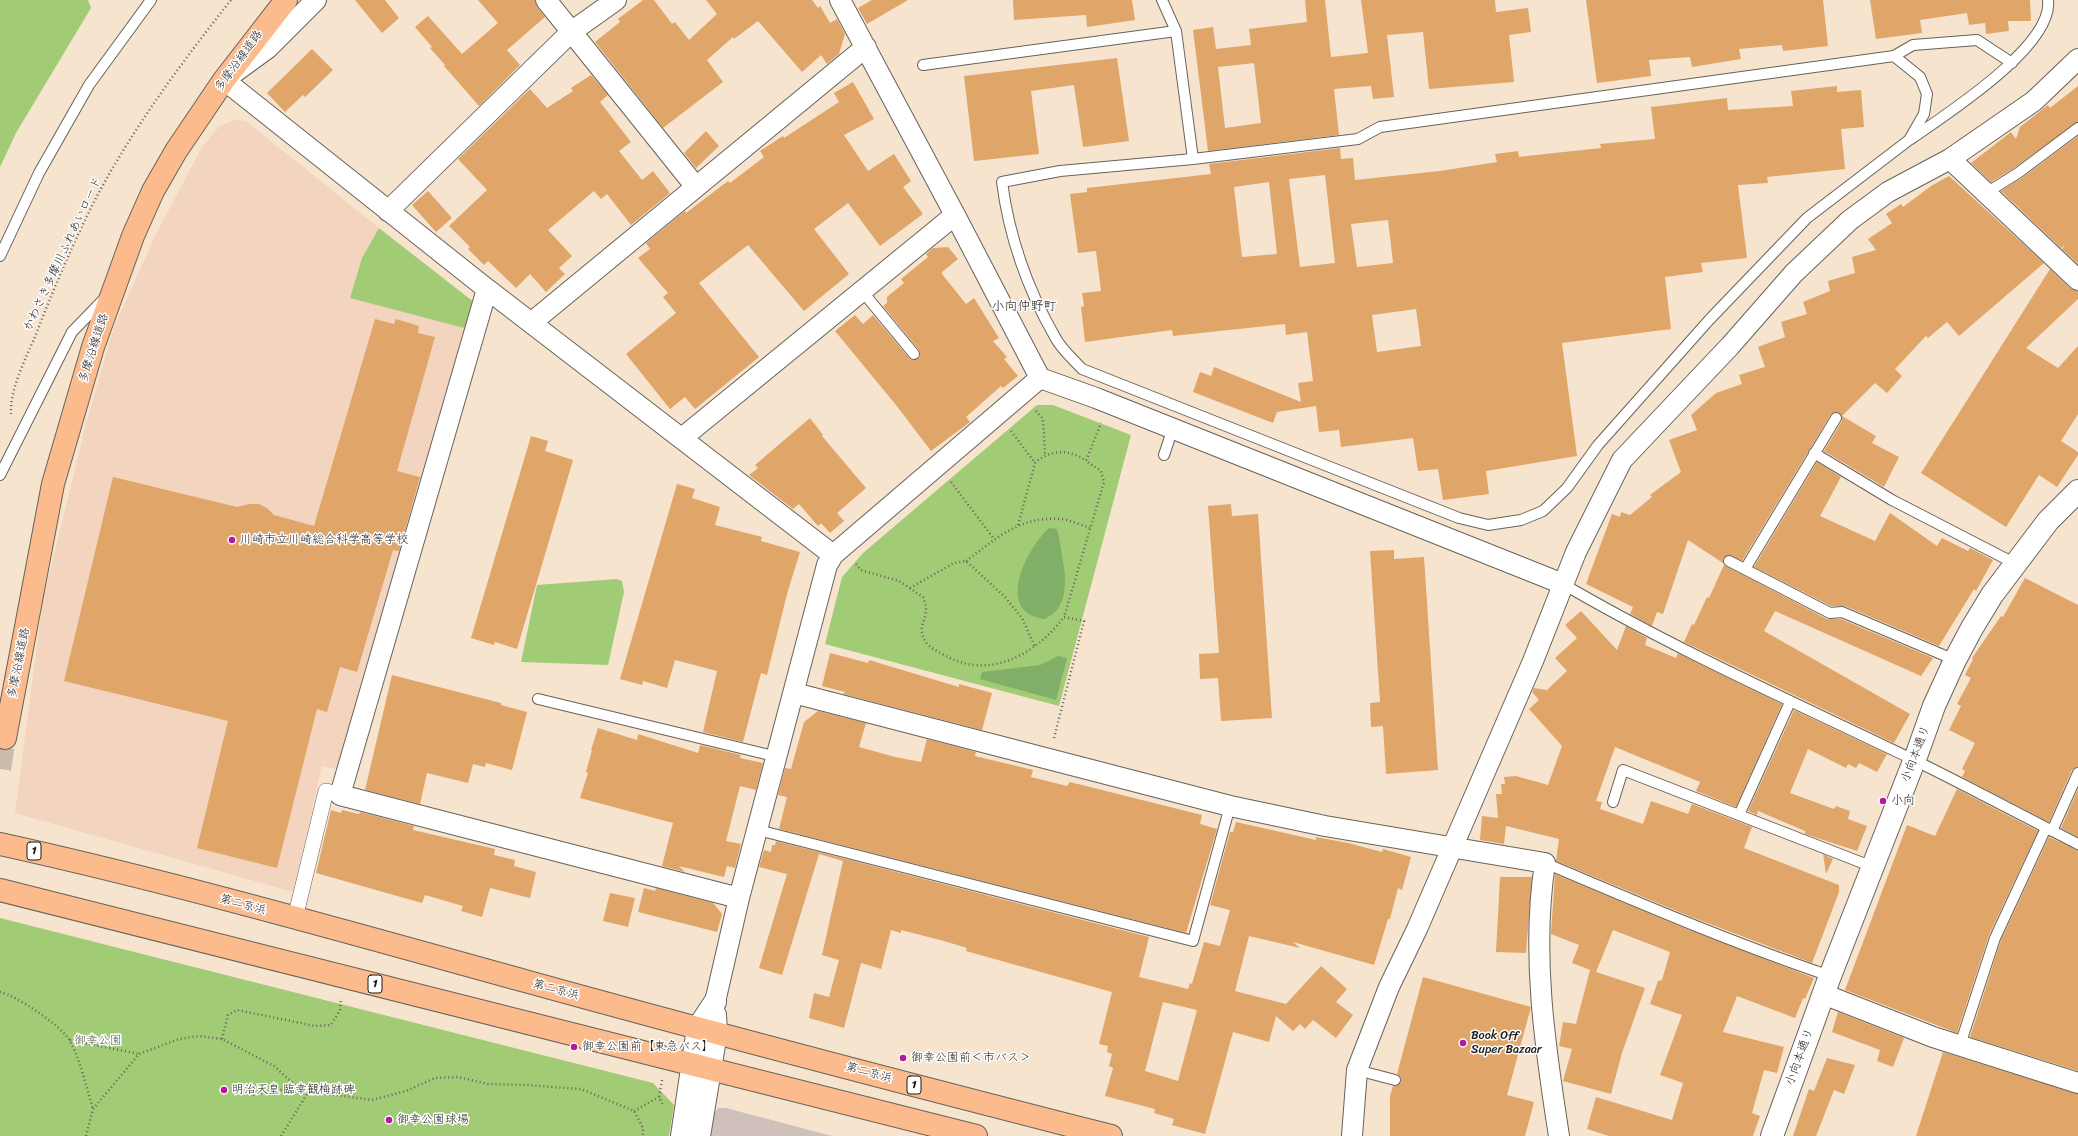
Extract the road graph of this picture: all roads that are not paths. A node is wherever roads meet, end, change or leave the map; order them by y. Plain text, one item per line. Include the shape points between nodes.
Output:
1 (151, 0) edge
2 (286, 0) edge
3 (316, 0) edge
4 (546, 0) edge
5 (616, 0) edge
6 (840, 0) edge
7 (1162, 0) edge
8 (2048, 0) edge
9 (1176, 31) junction
10 (571, 32) junction
11 (866, 47) junction
12 (1894, 56) junction
13 (2078, 60) edge
14 (2012, 63) junction
15 (923, 65) dead end
16 (224, 80) junction
17 (2078, 128) edge
18 (1909, 140) junction
19 (1194, 159) junction
20 (1950, 159) junction
21 (696, 187) junction
22 (1986, 193) junction
23 (388, 211) junction
24 (955, 215) junction
25 (0, 256) edge
26 (2078, 280) edge
27 (488, 289) junction
28 (113, 291) junction
29 (862, 291) junction
30 (531, 323) junction
31 (914, 354) dead end
32 (1040, 378) junction
33 (1836, 418) dead end
34 (1173, 428) junction
35 (682, 438) junction
36 (1814, 453) junction
37 (1164, 455) dead end
38 (0, 475) edge
39 (2078, 491) edge
40 (842, 557) junction
41 (1729, 561) dead end
42 (2016, 564) junction
43 (1745, 569) junction
44 (1563, 584) junction
45 (1955, 660) junction
46 (794, 693) junction
47 (538, 699) dead end
48 (1790, 702) junction
49 (5, 738) tunnel mouth
50 (778, 757) junction
51 (1914, 760) junction
52 (2078, 773) edge
53 (340, 795) junction
54 (1613, 802) dead end
55 (1230, 806) junction
56 (1738, 815) junction
57 (2049, 829) junction
58 (758, 830) junction
59 (0, 844) edge
60 (2078, 844) edge
61 (1452, 847) junction
62 (1545, 863) junction
63 (1873, 867) junction
64 (0, 890) edge
65 (739, 898) junction
66 (295, 918) junction
67 (1827, 985) junction
68 (715, 1002) joint
69 (707, 1031) junction
70 (1960, 1045) junction
71 (700, 1067) junction
72 (1357, 1070) junction
73 (1395, 1080) dead end
74 (2078, 1083) edge
75 (682, 1136) edge
76 (699, 1136) edge
77 (976, 1136) edge
78 (1111, 1136) edge
79 (1352, 1136) edge
80 (1559, 1136) edge
81 (1772, 1136) edge

1 - 25 lane via 89,85 39,173
2 - 16 main road, 多摩沿線道路
3 - 16 street via 268,48
4 - 10 street
5 - 10 street
6 - 11 street
7 - 9 lane
8 - 14 lane via 2048,7 2033,41
9 - 15 lane
9 - 19 lane
10 - 21 street
10 - 23 street
11 - 21 street
11 - 24 street
12 - 14 lane via 1913,45 1977,40
12 - 18 lane via 1920,77 1926,94 1924,114
12 - 19 lane via 1380,127 1358,139
13 - 20 street via 2034,101
14 - 18 lane via 1961,104
16 - 23 street
16 - 28 main road, 多摩沿線道路 via 176,151 153,191
17 - 22 lane via 2018,173
18 - 19 lane via 1807,218 1710,319 1598,445 1567,488 1542,511 1521,520 1488,525 1459,518 1082,369 1055,338 1025,274 1006,214 1002,182 1060,171
20 - 22 street
20 - 44 street via 1888,192 1850,220 1794,273 1730,346 1622,460 1576,552
21 - 30 street
22 - 26 street
23 - 27 street
24 - 29 street
24 - 32 street
27 - 30 street
27 - 53 street
28 - 38 lane via 72,332
28 - 49 main road, 多摩沿線道路 via 83,380 53,484
29 - 31 lane
29 - 35 street
30 - 35 street
32 - 34 street
32 - 40 street
33 - 36 lane
34 - 37 lane
34 - 44 street
35 - 40 street
36 - 42 lane via 1892,500
36 - 43 lane
39 - 42 street, 小向本通り via 2048,521
40 - 46 street via 824,575
41 - 43 lane
42 - 45 street, 小向本通り via 1992,595
43 - 45 lane via 1830,614 1842,612
44 - 48 lane via 1618,616
44 - 61 street via 1533,661
45 - 51 street, 小向本通り
46 - 50 street
46 - 55 street
47 - 50 lane
48 - 51 lane
48 - 56 lane
50 - 58 street
51 - 57 lane
51 - 63 street, 小向本通り
52 - 57 lane
53 - 65 street
53 - 66 street via 326,790
54 - 56 lane via 1623,770
55 - 58 lane via 1193,941
55 - 61 street via 1325,826
56 - 63 lane
57 - 60 lane
57 - 70 lane via 1995,938
58 - 65 street
59 - 66 main road, 第二京浜 / 1
61 - 62 street
61 - 72 street via 1389,987
62 - 67 lane via 1640,904 1792,963
62 - 80 street via 1540,896 1539,945 1545,1038
63 - 67 street, 小向本通り
64 - 71 main road, 1
65 - 68 street
66 - 69 main road, 第二京浜 / 1
67 - 70 street
67 - 81 street, 小向本通り
68 - 69 street
69 - 71 street
69 - 78 main road, 第二京浜 / 1
70 - 74 street
71 - 75 street
71 - 76 street
71 - 77 main road, 1
72 - 73 lane
72 - 79 street

